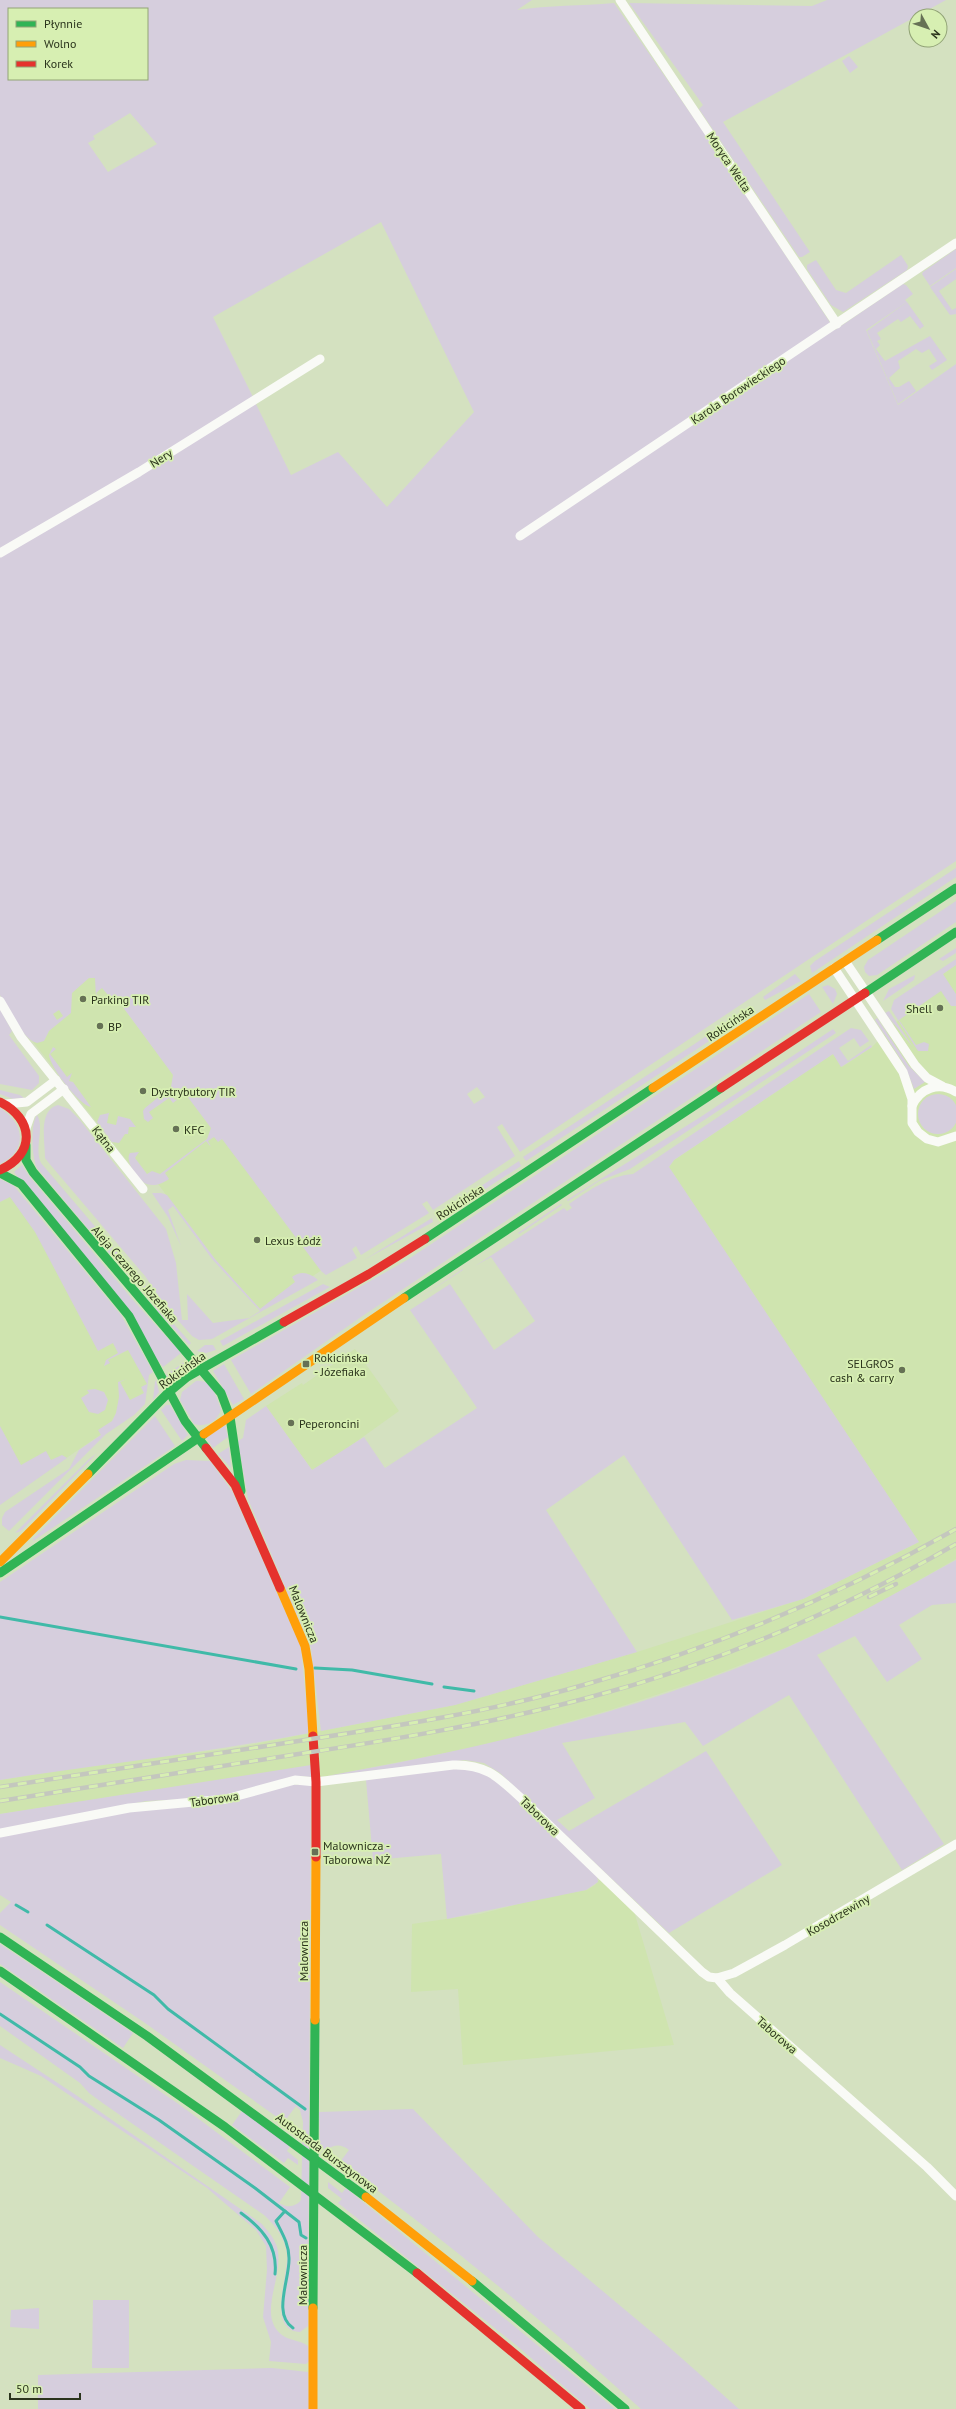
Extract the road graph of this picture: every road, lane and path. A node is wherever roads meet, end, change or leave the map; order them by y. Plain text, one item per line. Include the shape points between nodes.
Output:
1 (620, 0) edge
2 (956, 243) edge
3 (837, 324) junction
4 (320, 359) dead end
5 (520, 536) dead end
6 (0, 553) edge
7 (956, 888) edge
8 (956, 932) edge
9 (845, 961) junction
10 (834, 968) junction
11 (866, 992) junction
12 (854, 1000) junction
13 (0, 1001) edge
14 (56, 1080) junction
15 (942, 1086) junction
16 (64, 1089) junction
17 (956, 1092) edge
18 (3, 1103) edge
19 (912, 1108) junction
20 (26, 1128) junction
21 (956, 1136) edge
22 (26, 1145) junction
23 (0, 1171) edge
24 (144, 1189) dead end
25 (202, 1368) junction
26 (169, 1392) junction
27 (230, 1417) junction
28 (199, 1439) junction
29 (246, 1506) junction
30 (0, 1562) edge
31 (0, 1573) edge
32 (316, 1782) junction
33 (0, 1833) edge
34 (956, 1844) edge
35 (0, 1936) edge
36 (0, 1971) edge
37 (717, 1978) junction
38 (956, 2196) edge
39 (314, 2409) edge
40 (582, 2409) edge
41 (625, 2409) edge

1 - 3 street, Moryca Welta
2 - 3 street, Karola Borowieckiego
3 - 5 street, Karola Borowieckiego
4 - 6 street, Nery via 139,472
7 - 9 main road, Rokicińska
8 - 11 main road
9 - 10 main road, Rokicińska
9 - 11 street
10 - 12 street
10 - 25 main road, Rokicińska via 420,1242 369,1274
11 - 12 main road
11 - 15 street via 915,1065 927,1078
12 - 19 street via 903,1072
12 - 27 main road via 373,1318
13 - 14 street, Kątna via 17,1031
14 - 16 street, Kątna
14 - 18 street via 27,1102
15 - 17 street
15 - 19 street via 923,1091
16 - 20 street via 31,1114
16 - 24 street, Kątna
18 - 20 main road via 17,1111
19 - 21 street via 912,1123 922,1136 938,1142
20 - 22 main road, Aleja Cezarego Józefiaka
22 - 23 main road via 16,1162
22 - 25 main road, Aleja Cezarego Józefiaka via 26,1160 33,1172 136,1295
23 - 26 main road via 20,1184 114,1296 141,1336
25 - 26 main road, Rokicińska
25 - 27 main road, Aleja Cezarego Józefiaka via 221,1393
26 - 28 main road via 185,1421
26 - 30 main road, Rokicińska
27 - 28 main road
27 - 29 main road, Malownicza via 239,1482
28 - 29 main road, Malownicza via 229,1476
28 - 31 main road
29 - 32 main road, Malownicza via 305,1646 309,1669
32 - 33 street, Taborowa via 295,1780 226,1799 129,1808
32 - 37 street, Taborowa via 453,1765 472,1765 485,1769 522,1799 702,1972 709,1977
32 - 39 main road, Malownicza
34 - 37 street, Kosodrzewiny via 779,1949 734,1974
35 - 41 main road, Autostrada Bursztynowa via 158,2044 301,2148 490,2295
36 - 40 main road via 155,2076 301,2183 473,2318
37 - 38 street, Taborowa via 730,1993 927,2167

